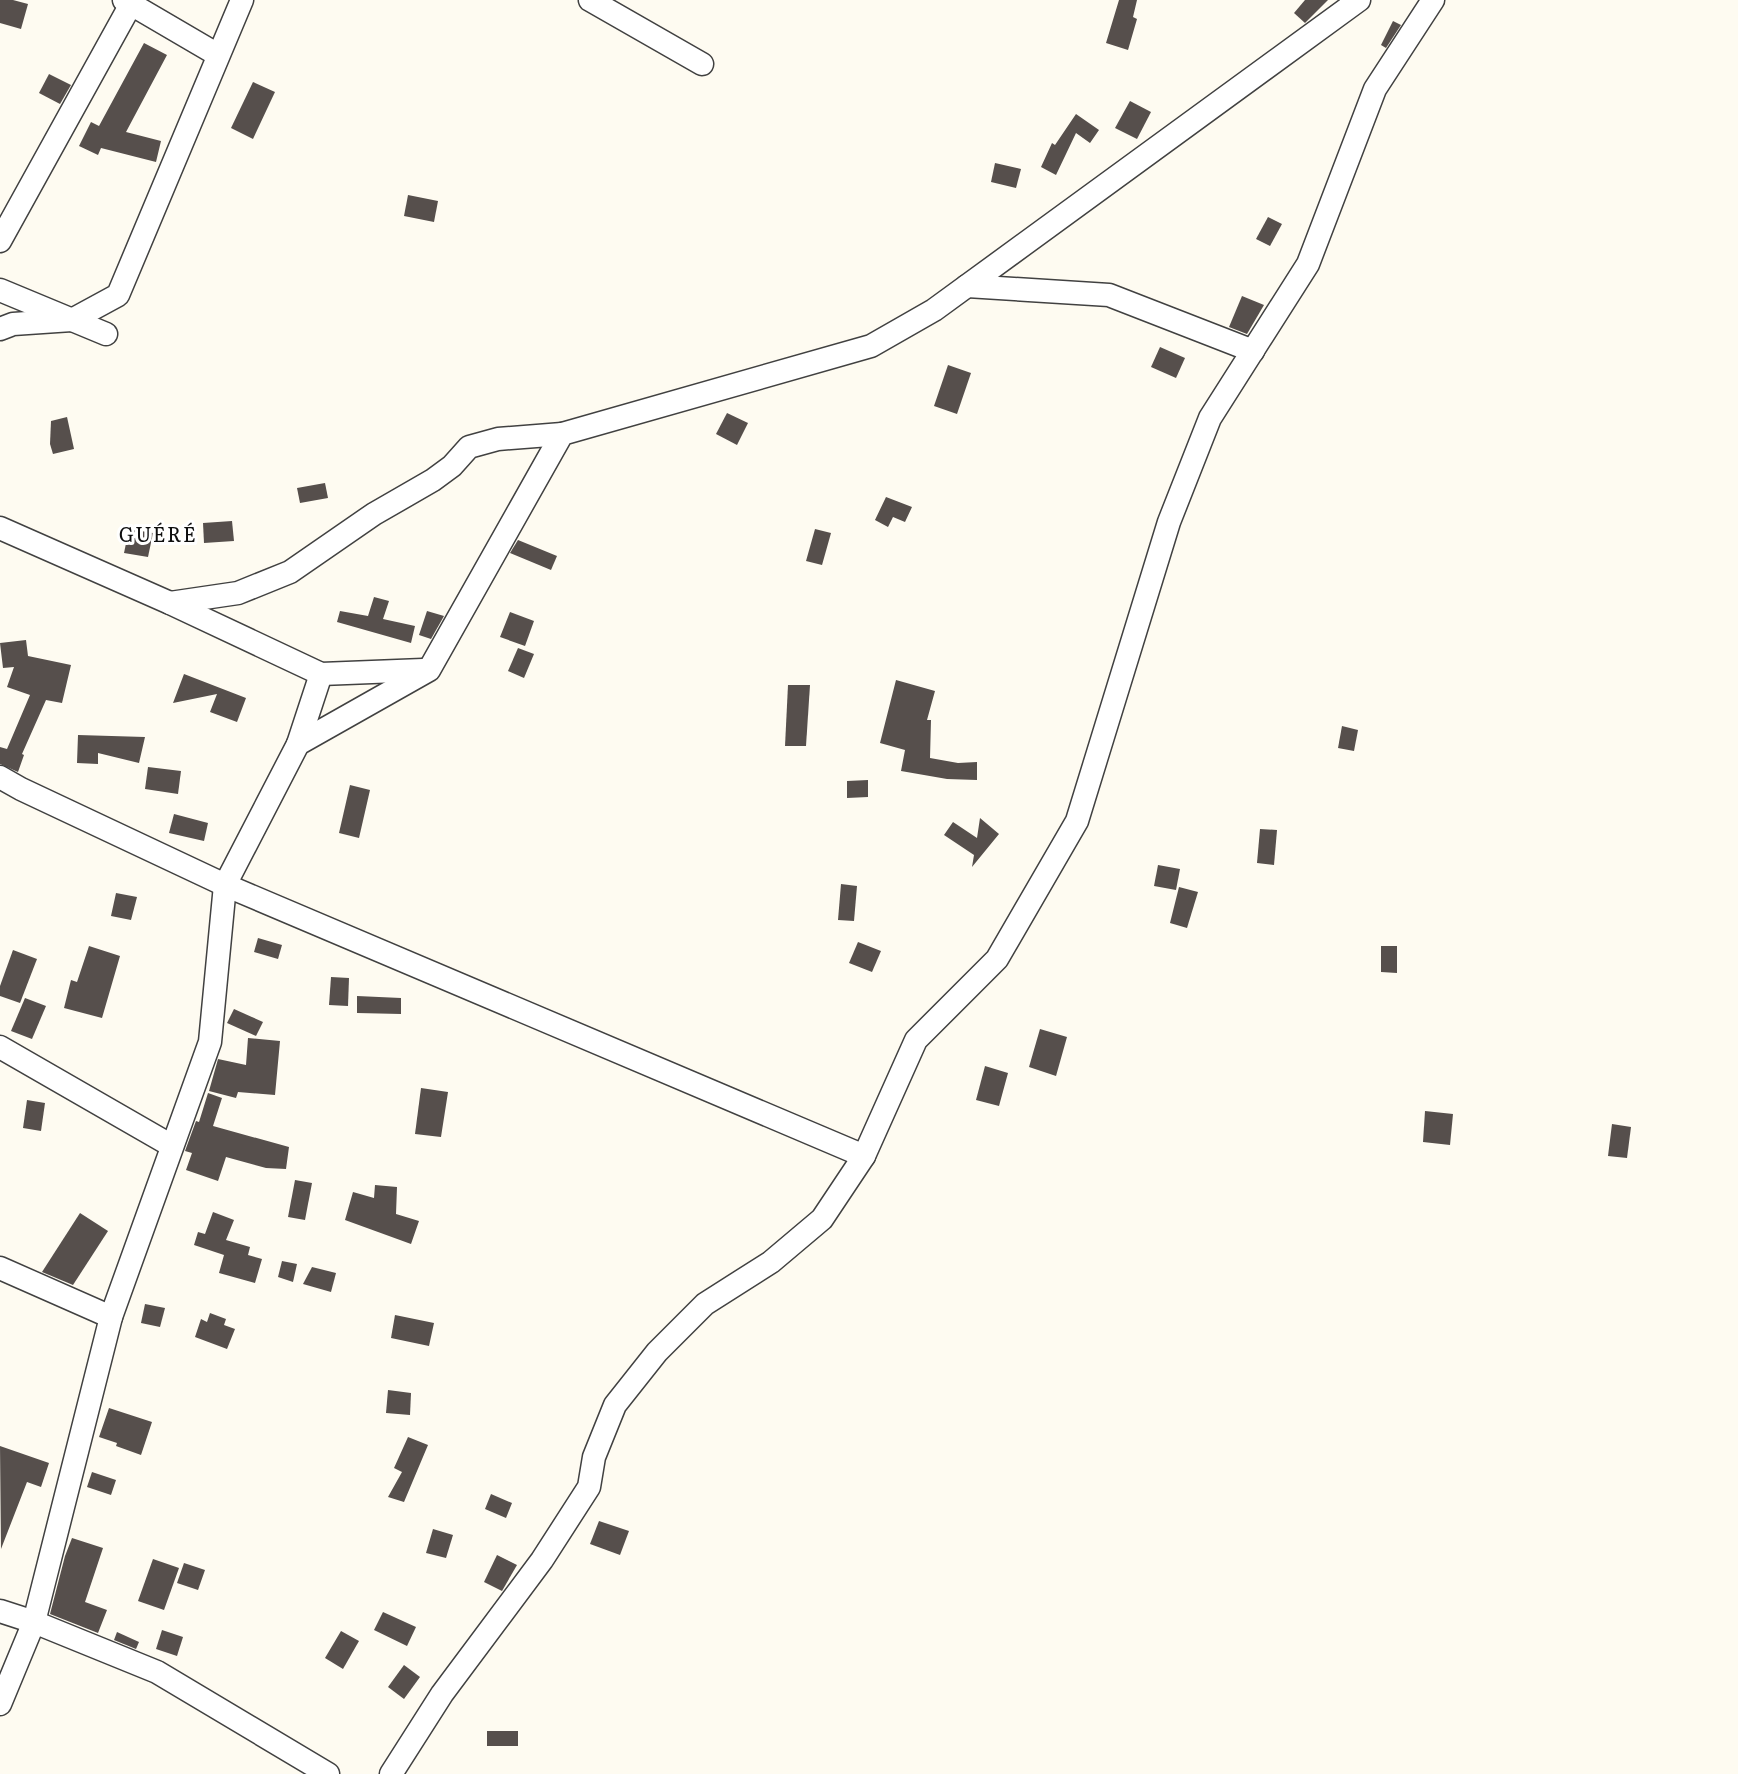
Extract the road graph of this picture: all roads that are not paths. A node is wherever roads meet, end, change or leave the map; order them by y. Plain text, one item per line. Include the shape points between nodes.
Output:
1 (242, 0) edge
2 (590, 0) edge
3 (1359, 0) edge
4 (1433, 0) edge
5 (128, 2) edge
6 (218, 54) junction
7 (702, 64) dead end
8 (0, 241) edge
9 (968, 286) junction
10 (0, 290) edge
11 (72, 320) junction
12 (0, 328) edge
13 (106, 334) dead end
14 (1253, 351) junction
15 (562, 434) junction
16 (0, 528) edge
17 (170, 603) junction
18 (429, 670) junction
19 (321, 674) junction
20 (298, 744) junction
21 (0, 777) edge
22 (225, 885) junction
23 (0, 1047) edge
24 (172, 1146) junction
25 (864, 1156) junction
26 (0, 1268) edge
27 (111, 1317) junction
28 (0, 1611) edge
29 (34, 1622) junction
30 (0, 1704) edge
31 (328, 1774) edge
32 (391, 1774) edge

1 - 6 street
2 - 7 street
3 - 9 street
4 - 14 street via 1375,89 1308,264
5 - 6 street
5 - 8 street
6 - 11 street via 118,295
9 - 14 street via 1109,295
9 - 15 street via 871,346
10 - 11 street
11 - 12 street
11 - 13 street
14 - 25 street via 1210,418 1169,522 1077,821 997,959 916,1040
15 - 17 street via 498,439 469,447 434,480 374,514 290,572 238,593
15 - 18 street
16 - 17 street
17 - 19 street
18 - 19 street
18 - 20 street
19 - 20 street
20 - 22 street
21 - 22 street
22 - 24 street via 210,1042
22 - 25 street
23 - 24 street
24 - 27 street
25 - 32 street via 822,1219 771,1262 705,1304 657,1352 615,1405 594,1457 589,1487 542,1560 442,1694
26 - 27 street
27 - 29 street
28 - 29 street
29 - 30 street
29 - 31 street via 157,1672

